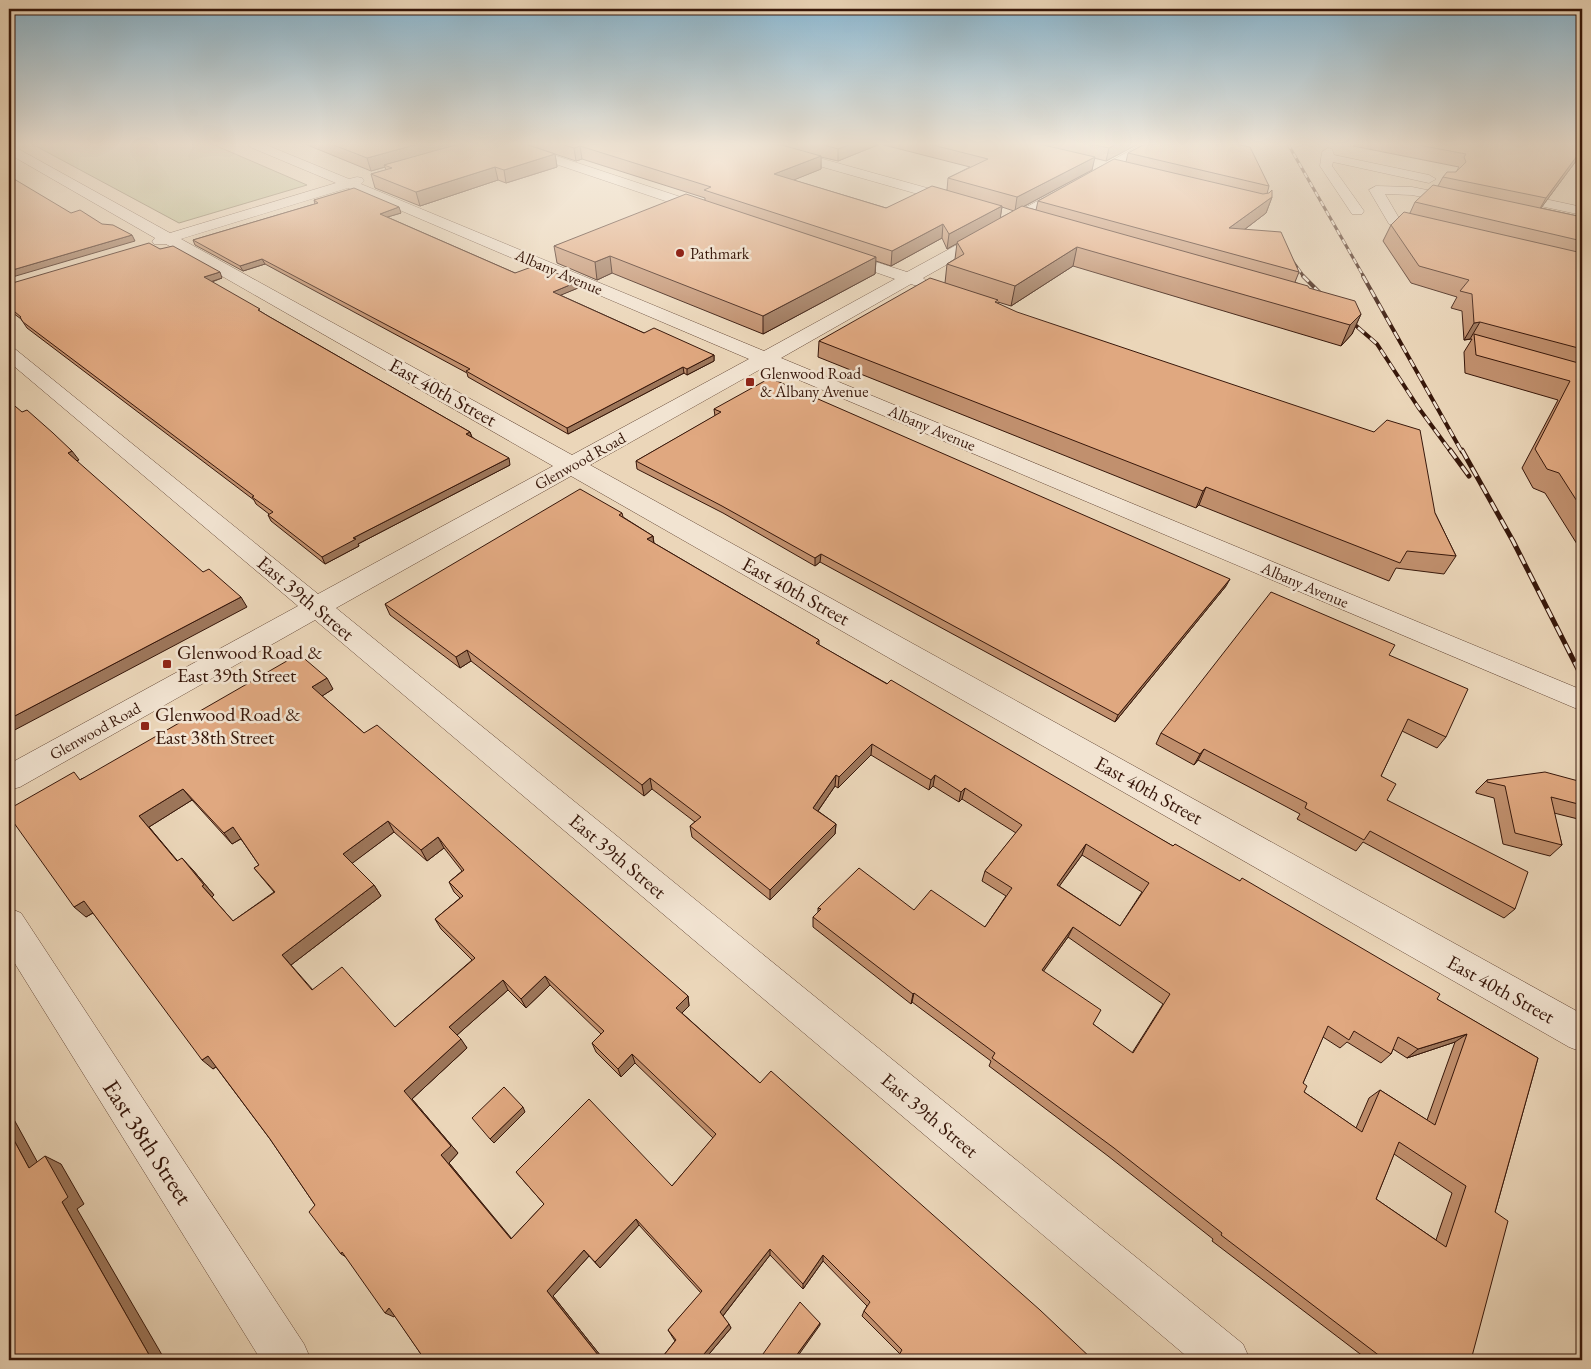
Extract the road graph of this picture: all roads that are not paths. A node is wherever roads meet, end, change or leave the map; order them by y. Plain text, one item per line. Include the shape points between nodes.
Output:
1 (104, 208) edge
2 (269, 208) edge
3 (406, 208) edge
4 (700, 208) edge
5 (1036, 208) edge
6 (1355, 208) edge
7 (1386, 208) edge
8 (1568, 208) edge
9 (1357, 211) dead end
10 (1582, 211) edge
11 (997, 212) edge
12 (724, 216) edge
13 (1018, 218) junction
14 (1037, 223) edge
15 (1441, 232) edge
16 (1394, 236) edge
17 (158, 241) junction
18 (1432, 246) edge
19 (823, 249) edge
20 (910, 278) junction
21 (937, 288) edge
22 (9, 353) edge
23 (766, 358) junction
24 (574, 465) junction
25 (317, 607) junction
26 (1582, 701) edge
27 (9, 778) edge
28 (9, 924) edge
29 (1582, 1034) edge
30 (288, 1360) edge
31 (1228, 1360) edge

1 - 17 street, East 40th Street
2 - 17 street
3 - 23 street, Albany Avenue
4 - 12 street
5 - 13 street, Glenwood Road
6 - 9 street
7 - 15 street via 1394,221
8 - 10 street
11 - 13 street
13 - 14 street
13 - 20 street, Glenwood Road
16 - 18 street
17 - 24 street, East 40th Street
19 - 20 street
20 - 21 street
20 - 23 street, Glenwood Road
22 - 25 street, East 39th Street
23 - 24 street, Glenwood Road
23 - 26 street, Albany Avenue
24 - 25 street, Glenwood Road
24 - 29 street, East 40th Street
25 - 27 street, Glenwood Road
25 - 31 street, East 39th Street
28 - 30 street, East 38th Street

